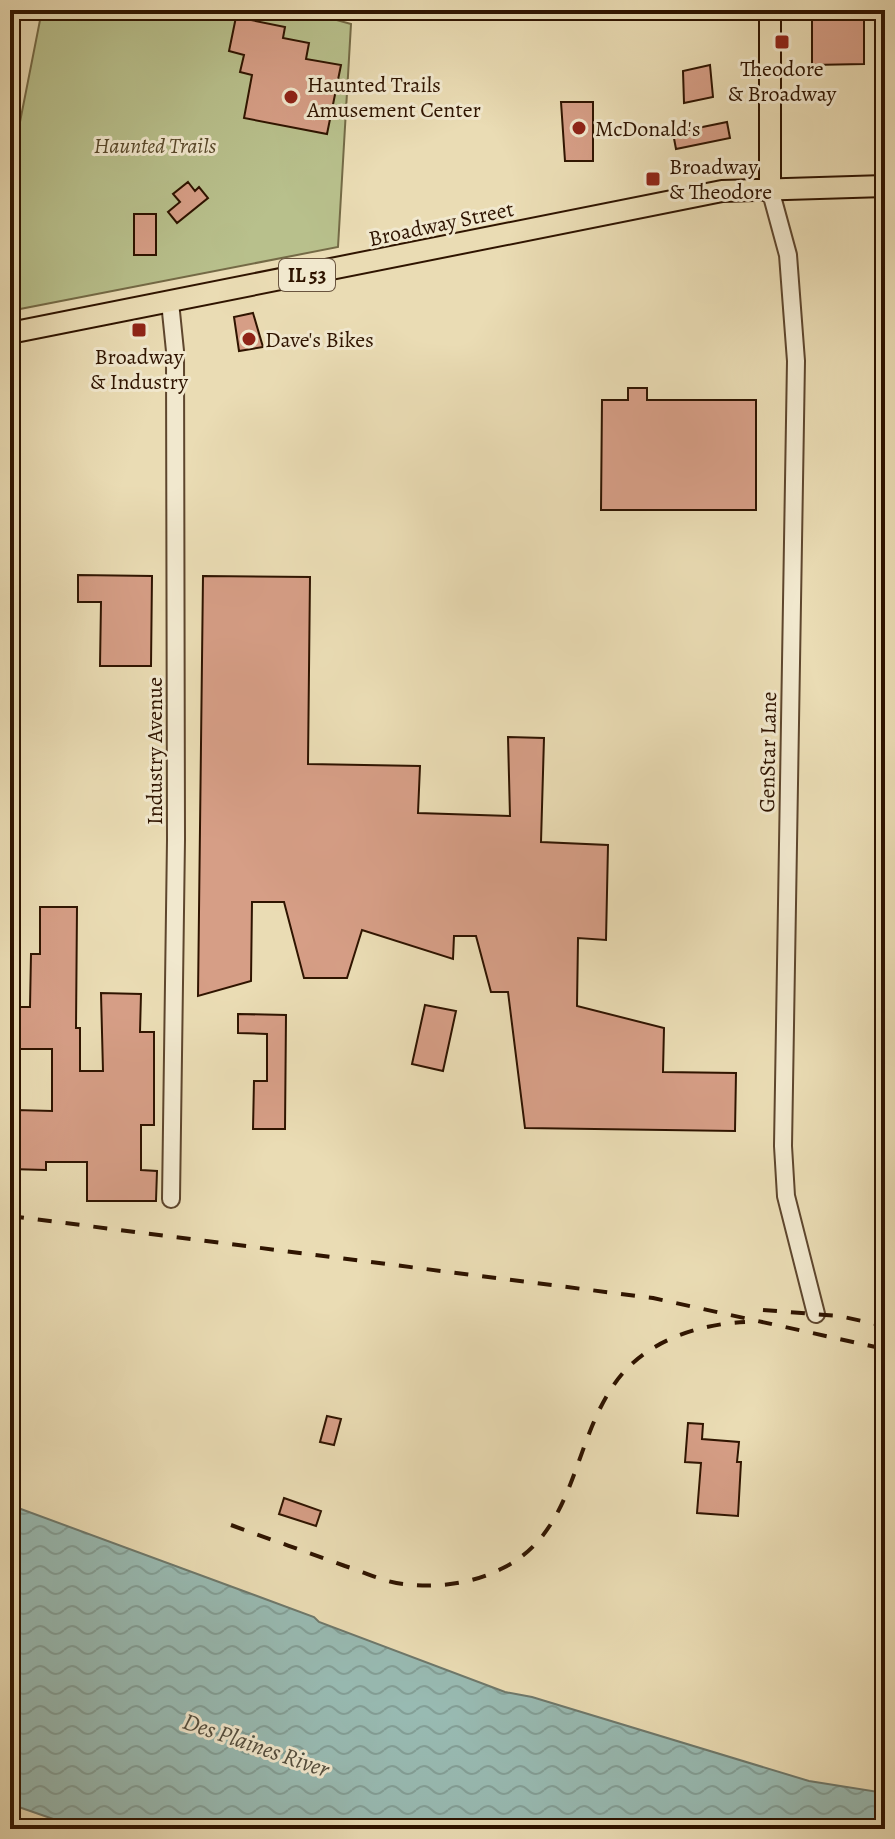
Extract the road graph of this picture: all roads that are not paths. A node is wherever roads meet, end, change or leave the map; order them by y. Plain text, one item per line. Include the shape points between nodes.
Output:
1 (770, 10) edge
2 (885, 186) edge
3 (770, 189) junction
4 (170, 302) junction
5 (10, 333) edge
6 (171, 1199) dead end
7 (816, 1314) dead end

1 - 3 main road
2 - 3 main road, Broadway Street
3 - 4 main road, Broadway Street / IL 53 via 722,191 625,208
3 - 7 street, GenStar Lane via 788,255 796,361 783,1146 786,1196
4 - 5 main road, Broadway Street / IL 53
4 - 6 street, Industry Avenue via 175,351 176,840

